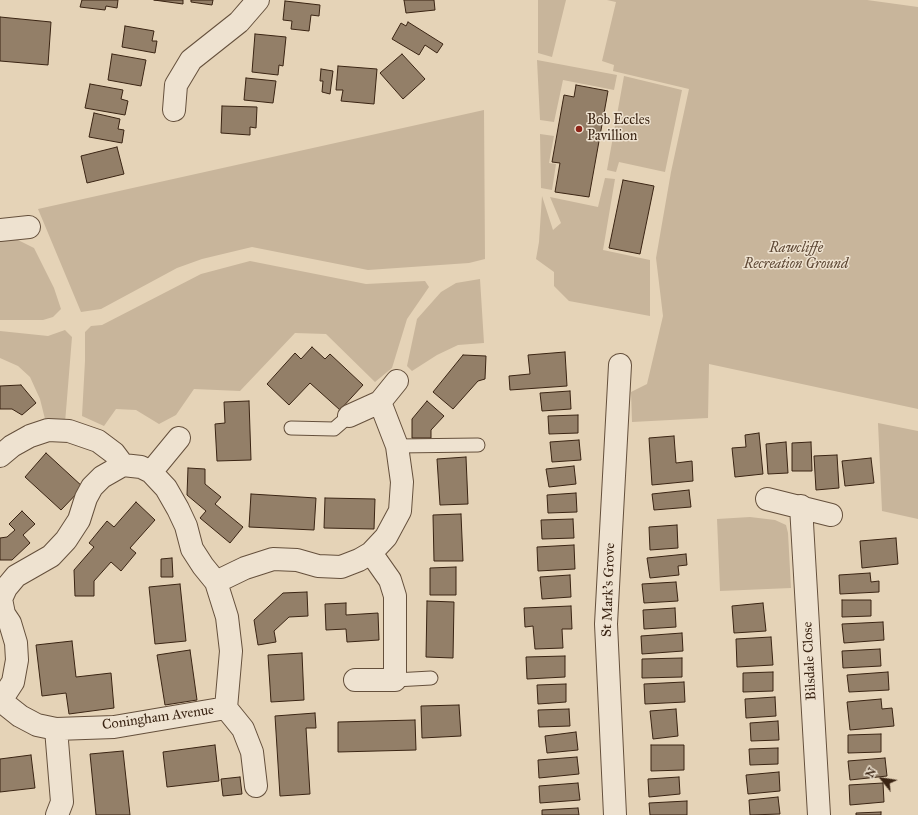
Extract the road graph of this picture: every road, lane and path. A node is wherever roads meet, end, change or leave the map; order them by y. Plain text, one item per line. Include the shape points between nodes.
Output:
1 (258, 0) edge
2 (174, 110) dead end
3 (29, 227) dead end
4 (0, 230) edge
5 (620, 365) dead end
6 (397, 381) dead end
7 (380, 402) junction
8 (349, 416) joint
9 (291, 428) dead end
10 (179, 438) dead end
11 (478, 445) dead end
12 (397, 446) junction
13 (0, 456) edge
14 (123, 465) junction
15 (151, 472) junction
16 (767, 499) dead end
17 (801, 506) junction
18 (832, 514) dead end
19 (371, 553) junction
20 (216, 582) junction
21 (0, 599) edge
22 (431, 678) dead end
23 (355, 680) dead end
24 (395, 680) junction
25 (0, 702) edge
26 (226, 708) junction
27 (56, 728) junction
28 (256, 786) dead end
29 (57, 815) edge
30 (615, 815) edge
31 (819, 815) edge

1 - 2 street via 239,22 191,60 176,85
3 - 4 street
5 - 30 street, St Mark's Grove via 606,624
6 - 7 street
7 - 8 street
7 - 12 street
8 - 9 lane via 334,429
10 - 15 street
11 - 12 lane
12 - 19 street via 402,482 400,511 386,537
13 - 14 street via 30,436 48,430 69,431 98,441 114,453
14 - 15 street, Coningham Avenue via 141,467
14 - 21 street, Coningham Avenue via 102,477 92,487 79,520 66,540 51,556 16,576
15 - 20 street, Coningham Avenue via 166,488 186,526 192,549
16 - 17 street
17 - 18 street
17 - 31 street, Bilsdale Close
19 - 20 street via 341,567 273,559 245,568
19 - 24 street via 390,580 395,596
20 - 26 street, Coningham Avenue via 227,617 231,651
21 - 25 street, Coningham Avenue via 16,643 17,660 13,682
22 - 24 lane
23 - 24 street
25 - 27 street, Coningham Avenue via 37,725
26 - 27 street, Coningham Avenue via 114,727
26 - 28 street, Coningham Avenue via 243,730 252,752
27 - 29 street via 62,802

